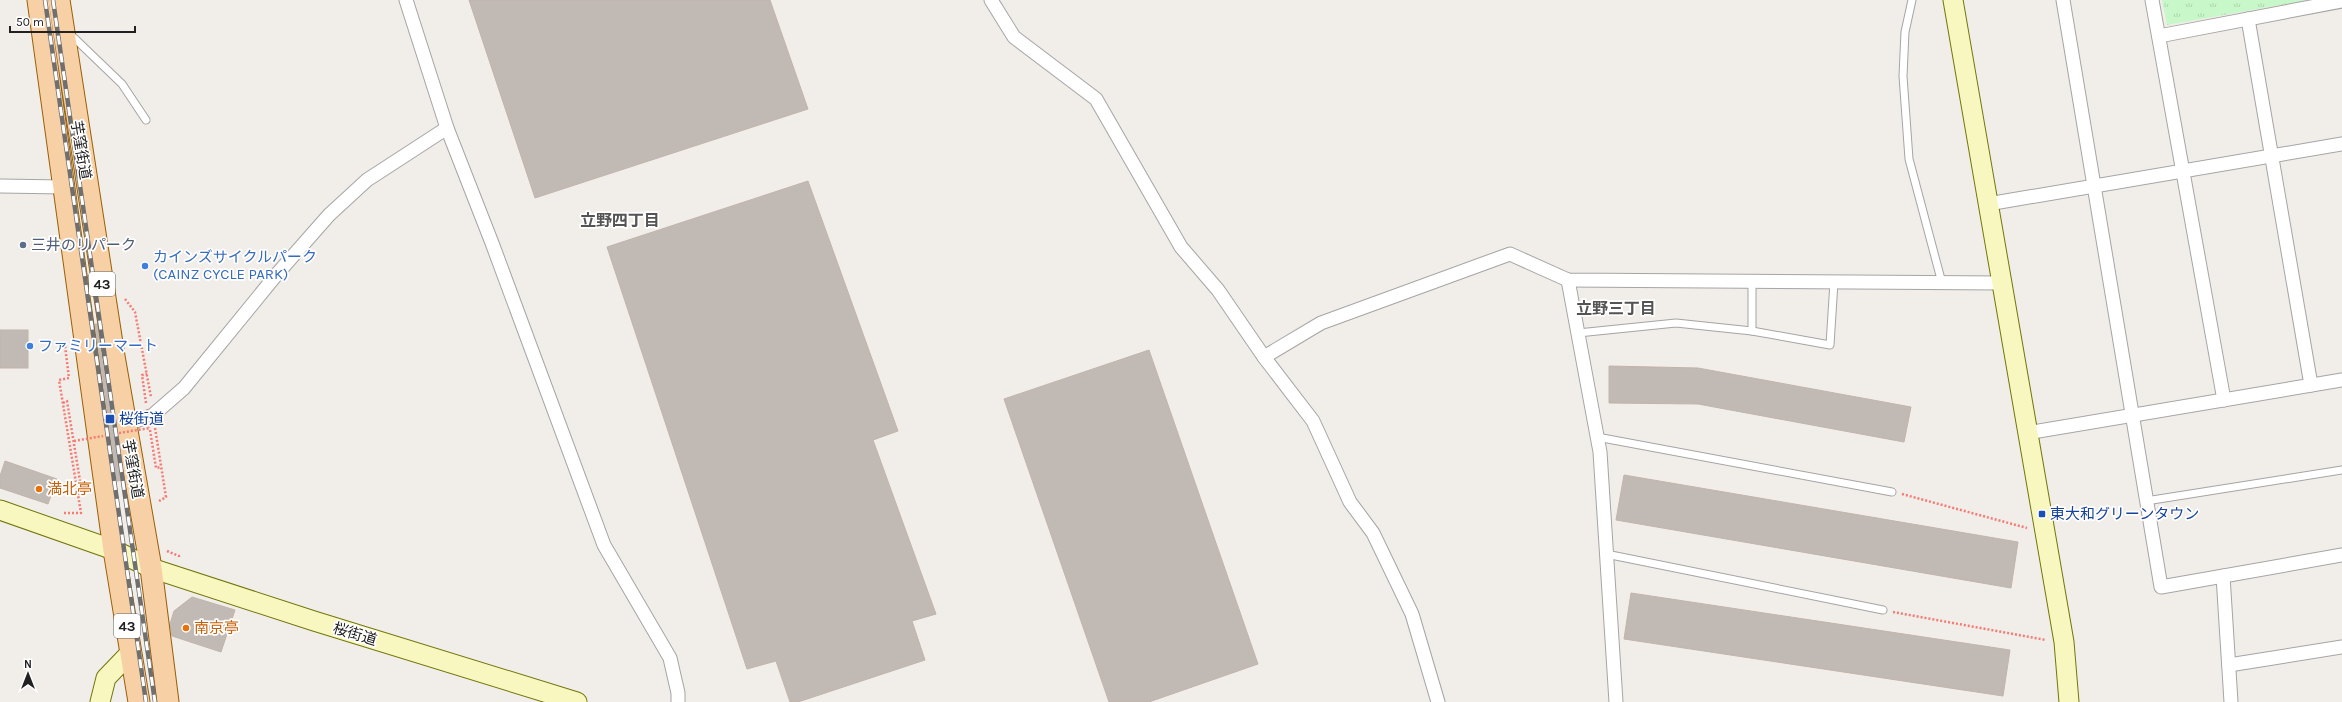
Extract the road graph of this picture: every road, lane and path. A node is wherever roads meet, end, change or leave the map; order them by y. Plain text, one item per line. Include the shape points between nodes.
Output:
1 (38, 0) edge
2 (59, 0) edge
3 (406, 0) edge
4 (991, 0) edge
5 (1912, 0) edge
6 (1952, 0) edge
7 (2063, 0) edge
8 (2152, 0) edge
9 (2342, 0) edge
10 (2248, 19) junction
11 (63, 28) junction
12 (2159, 36) junction
13 (146, 120) dead end
14 (447, 128) junction
15 (2342, 144) edge
16 (2272, 156) junction
17 (2183, 171) junction
18 (0, 186) edge
19 (2094, 186) junction
20 (64, 187) junction
21 (1988, 204) junction
22 (1568, 280) junction
23 (1752, 282) junction
24 (1834, 282) junction
25 (1942, 284) junction
26 (2001, 284) junction
27 (1752, 331) junction
28 (1578, 333) junction
29 (64, 340) dead end
30 (1264, 357) junction
31 (147, 374) dead end
32 (2342, 380) edge
33 (2310, 385) junction
34 (2224, 400) junction
35 (63, 402) junction
36 (2132, 415) junction
37 (150, 428) junction
38 (122, 429) junction
39 (2027, 433) junction
40 (103, 436) dead end
41 (1597, 437) junction
42 (74, 441) junction
43 (161, 467) dead end
44 (2342, 470) edge
45 (1892, 492) joint
46 (78, 494) junction
47 (2146, 501) junction
48 (0, 510) edge
49 (81, 513) dead end
50 (2045, 532) junction
51 (114, 550) junction
52 (1606, 554) junction
53 (2342, 556) edge
54 (151, 568) junction
55 (2223, 576) junction
56 (1883, 610) joint
57 (2064, 642) junction
58 (2342, 647) edge
59 (131, 652) junction
60 (2229, 665) junction
61 (100, 702) edge
62 (139, 702) edge
63 (168, 702) edge
64 (577, 702) edge
65 (678, 702) edge
66 (1438, 702) edge
67 (1616, 702) edge
68 (2069, 702) edge
69 (2231, 702) edge

1 - 20 main road, 芋窪街道 / 43
2 - 11 main road, 芋窪街道 / 43
3 - 14 street
4 - 30 street via 1014,37 1096,99 1181,247 1218,290
5 - 25 lane via 1905,32 1903,76 1909,159
6 - 21 street
7 - 19 street
8 - 12 street
9 - 10 street
10 - 12 street
10 - 16 street
11 - 13 lane via 79,40 122,84
11 - 38 main road, 芋窪街道 / 43
12 - 17 street
14 - 38 street via 367,180 330,215 277,274 184,388 153,415
14 - 65 street via 604,545 670,658
15 - 16 street
16 - 17 street
16 - 33 street
17 - 19 street
17 - 34 street
18 - 20 street
19 - 21 street
19 - 36 street
20 - 51 main road, 芋窪街道 / 43
21 - 26 street
22 - 23 street
22 - 28 street
22 - 30 street via 1510,254 1321,323
23 - 24 street
23 - 27 lane
24 - 25 street
24 - 27 lane via 1830,345
25 - 26 street
26 - 39 street
27 - 28 lane via 1676,323
28 - 41 street
29 - 35 path via 69,378 59,380
30 - 66 street via 1313,420 1350,502 1373,533 1412,614
31 - 37 path, bridge via 142,375
32 - 33 street
33 - 34 street
34 - 36 street
35 - 42 path via 67,401
35 - 46 path
36 - 39 street
36 - 47 street
37 - 38 path, bridge
37 - 43 path via 156,468
38 - 54 main road, 芋窪街道 / 43
39 - 50 street
40 - 42 path, bridge
41 - 45 lane
41 - 52 street
42 - 46 path via 82,493
44 - 47 lane
45 - 50 path
46 - 49 path
47 - 55 street via 2161,587
48 - 51 street, 桜街道
50 - 57 street
51 - 54 street, 桜街道
51 - 59 main road, 芋窪街道 / 43
52 - 56 lane
52 - 67 street
53 - 55 street
54 - 63 main road, 芋窪街道 / 43
54 - 64 street, 桜街道
55 - 60 street
56 - 57 path
57 - 68 street
58 - 60 street
59 - 61 street via 106,678
59 - 62 main road, 芋窪街道 / 43
60 - 69 street

